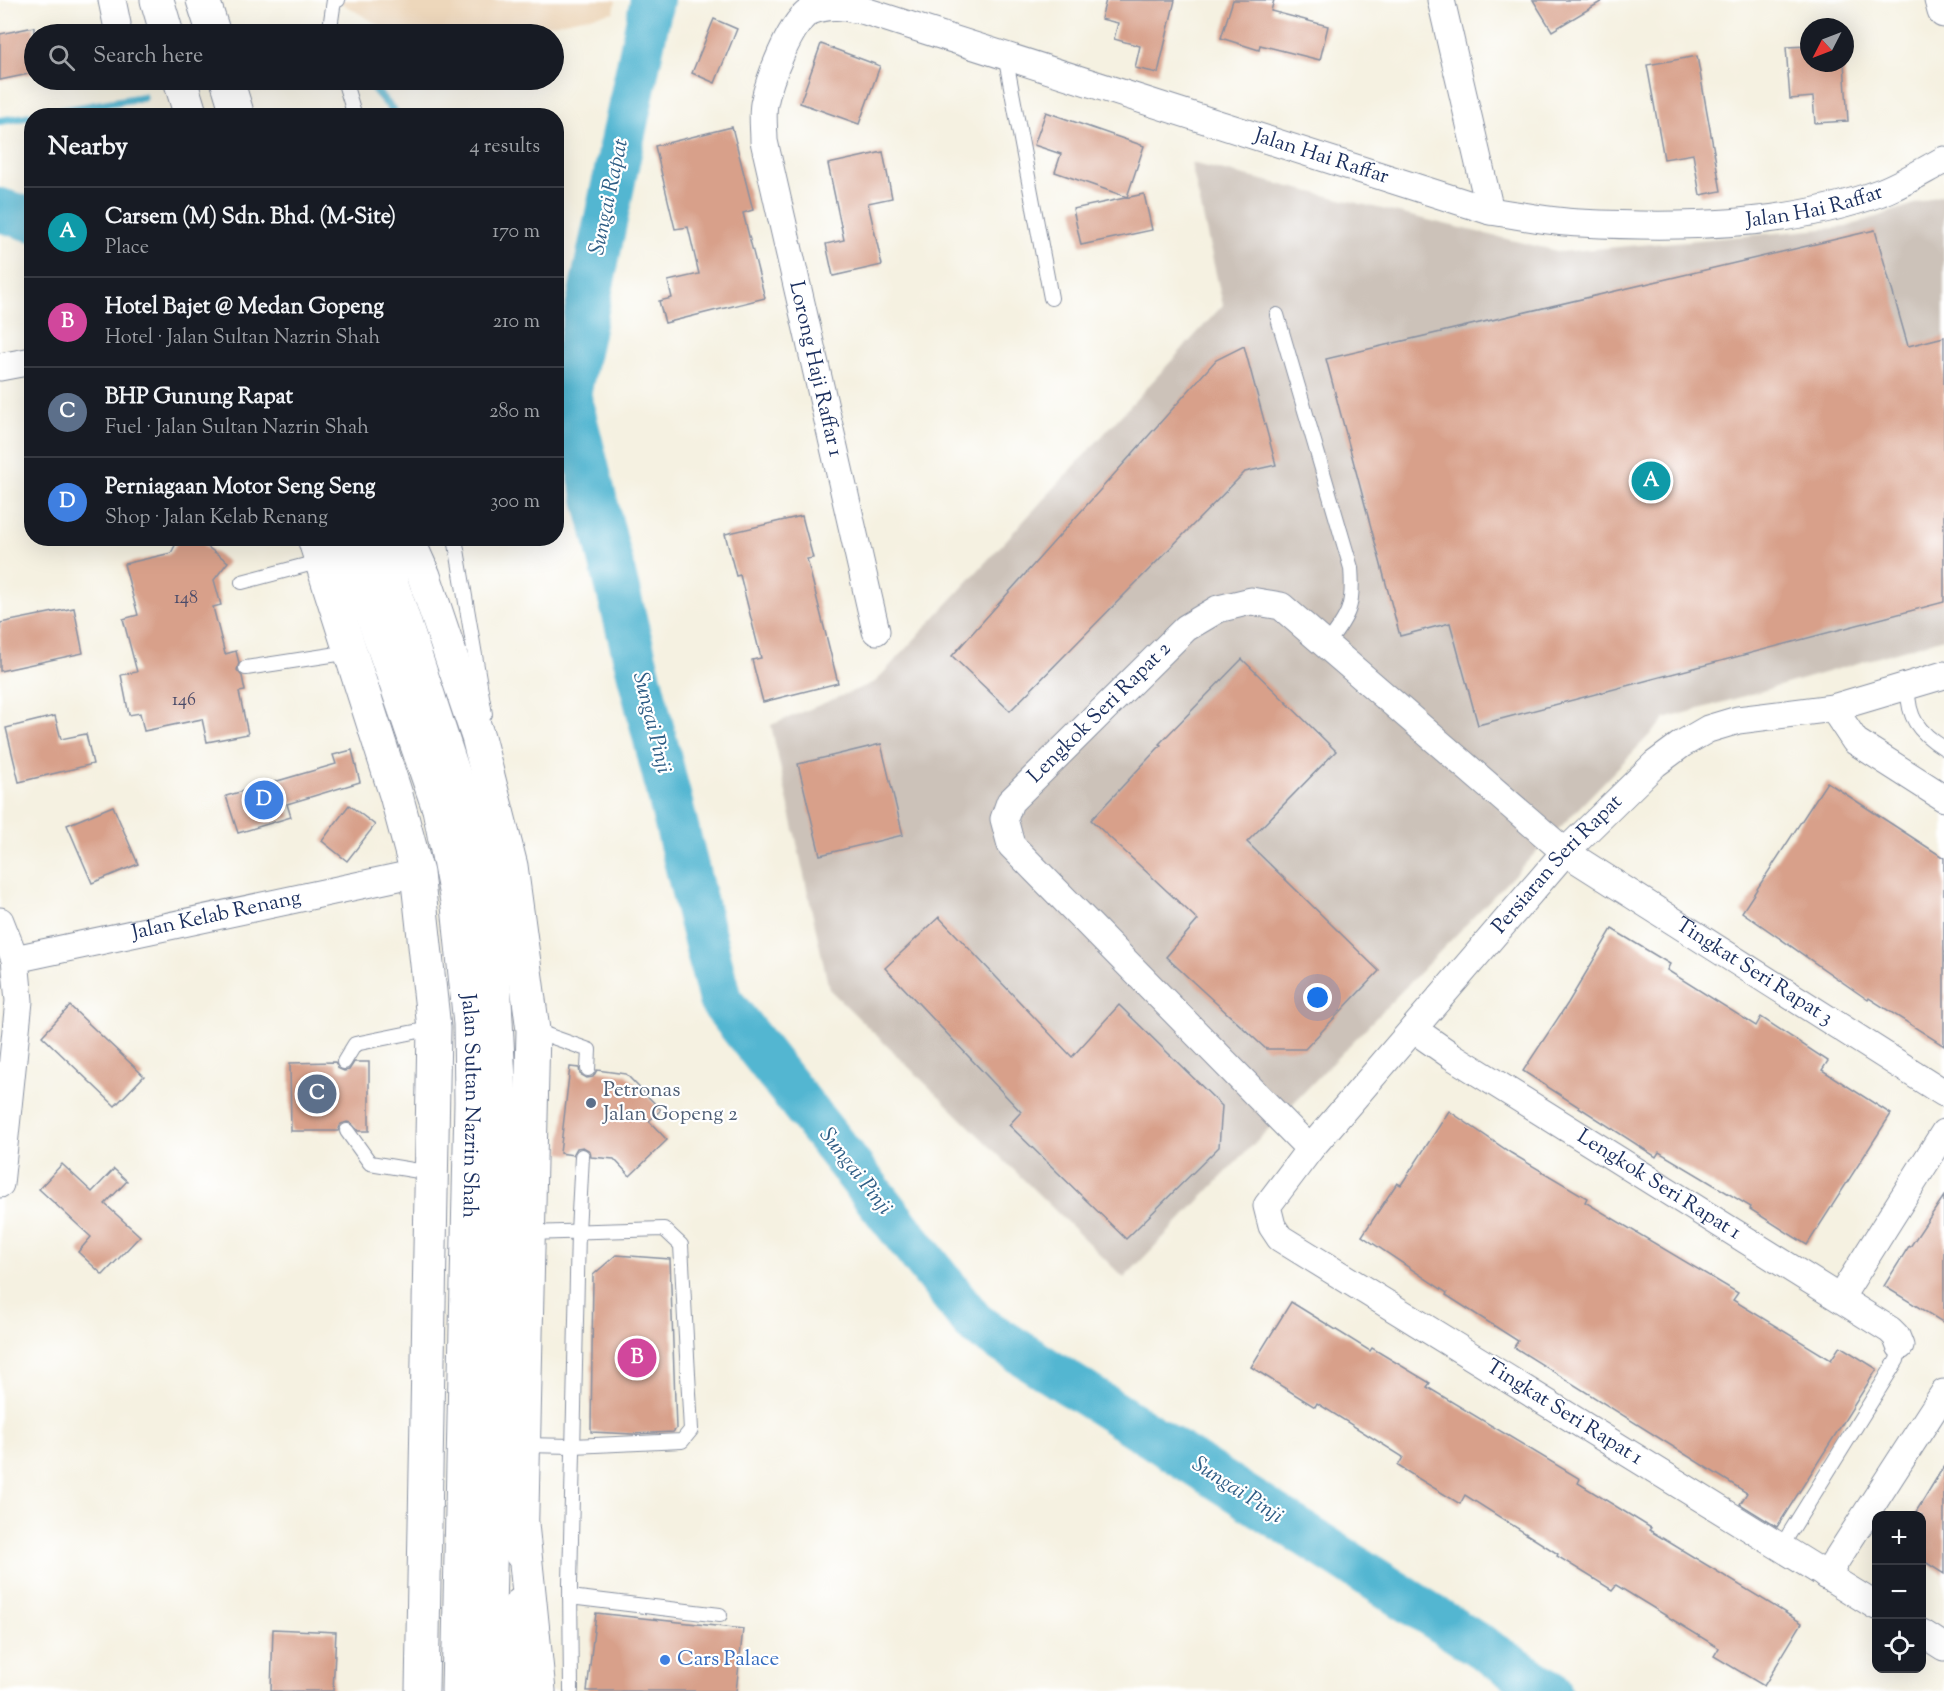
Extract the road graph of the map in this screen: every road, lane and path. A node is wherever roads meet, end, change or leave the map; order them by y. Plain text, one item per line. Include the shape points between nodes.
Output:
1 (157, 0) edge
2 (203, 0) edge
3 (338, 0) edge
4 (1441, 0) edge
5 (1941, 0) edge
6 (1944, 11) edge
7 (164, 24) edge
8 (211, 24) edge
9 (332, 24) edge
10 (1005, 55) junction
11 (183, 90) edge
12 (347, 90) edge
13 (764, 105) joint
14 (189, 108) edge
15 (353, 108) edge
16 (1944, 160) edge
17 (1490, 211) junction
18 (1051, 298) dead end
19 (1277, 315) dead end
20 (24, 362) edge
21 (0, 367) edge
22 (349, 546) edge
23 (380, 546) edge
24 (411, 546) edge
25 (456, 546) edge
26 (318, 550) edge
27 (242, 582) dead end
28 (876, 632) dead end
29 (1326, 645) junction
30 (351, 652) junction
31 (246, 668) dead end
32 (1944, 675) edge
33 (1908, 686) junction
34 (1833, 708) junction
35 (1944, 748) edge
36 (1944, 798) edge
37 (1565, 852) junction
38 (511, 866) junction
39 (417, 873) junction
40 (1, 924) edge
41 (15, 959) junction
42 (484, 1026) junction
43 (434, 1028) junction
44 (1413, 1029) junction
45 (533, 1030) junction
46 (344, 1062) dead end
47 (588, 1069) dead end
48 (1944, 1093) edge
49 (346, 1131) dead end
50 (1944, 1133) edge
51 (1310, 1149) junction
52 (582, 1156) dead end
53 (431, 1173) junction
54 (0, 1184) edge
55 (1267, 1206) joint
56 (578, 1232) junction
57 (528, 1233) junction
58 (1840, 1298) junction
59 (1900, 1346) joint
60 (1944, 1393) edge
61 (524, 1445) junction
62 (573, 1446) junction
63 (522, 1524) junction
64 (1781, 1547) junction
65 (1827, 1576) junction
66 (570, 1597) junction
67 (1872, 1604) edge
68 (720, 1615) dead end
69 (1926, 1636) edge
70 (1944, 1647) edge
71 (422, 1691) edge
72 (458, 1691) edge
73 (487, 1691) edge
74 (517, 1691) edge
75 (539, 1691) edge
76 (571, 1691) edge

1 - 7 main road
2 - 8 main road
3 - 9 lane via 334,0
4 - 17 street
5 - 6 main road
10 - 13 street, Jalan Hai Raffar via 834,5 809,11 796,23
10 - 17 street, Jalan Hai Raffar
10 - 18 lane
11 - 14 main road
12 - 15 lane
13 - 28 street, Lorong Haji Raffar 1 via 764,141 771,179
16 - 17 street, Jalan Hai Raffar via 1880,193 1813,212 1739,222 1578,223
19 - 29 lane via 1352,567 1353,596 1343,624
20 - 21 street
22 - 42 main road, Jalan Sultan Nazrin Shah via 439,809
23 - 42 main road, Jalan Sultan Nazrin Shah via 459,790 478,862 492,939
24 - 38 main road via 456,666
25 - 38 lane
26 - 27 lane
26 - 30 main road
29 - 37 street, Lengkok Seri Rapat 2
29 - 51 street, Lengkok Seri Rapat 2 via 1281,606 1251,601 1218,609 1186,628 1010,802 1005,819 1011,845
30 - 31 lane
30 - 39 main road
32 - 33 street, Persiaran Seri Rapat
33 - 34 street, Persiaran Seri Rapat
33 - 35 lane via 1907,704 1919,730
34 - 36 street via 1855,741
34 - 37 street, Persiaran Seri Rapat via 1738,720 1708,729 1655,764
37 - 44 street, Persiaran Seri Rapat
37 - 48 street, Tingkat Seri Rapat 3
38 - 45 main road
39 - 41 street, Jalan Kelab Renang
39 - 43 main road
40 - 41 street
41 - 54 street via 19,1002
42 - 72 main road, Jalan Sultan Nazrin Shah via 471,1102
42 - 73 main road, Jalan Sultan Nazrin Shah via 501,1122
43 - 46 lane via 355,1044
43 - 53 main road
44 - 51 street, Persiaran Seri Rapat
44 - 58 street, Lengkok Seri Rapat 1
45 - 47 lane via 589,1050
45 - 57 main road
49 - 53 lane via 370,1163
50 - 58 street
51 - 55 street, Persiaran Seri Rapat
52 - 56 lane
53 - 71 main road
55 - 64 street, Tingkat Seri Rapat 1 via 1280,1238
56 - 57 lane
56 - 62 lane
56 - 62 lane via 664,1229 681,1245 691,1430 682,1441
57 - 61 main road
58 - 59 street, Lengkok Seri Rapat 1 via 1890,1330
59 - 64 lane via 1897,1360
60 - 65 street
61 - 62 lane
61 - 63 main road
62 - 66 lane
63 - 74 main road
63 - 75 main road
64 - 65 street, Tingkat Seri Rapat 1
65 - 67 street, Tingkat Seri Rapat 1
66 - 68 lane
66 - 76 lane
69 - 70 street

